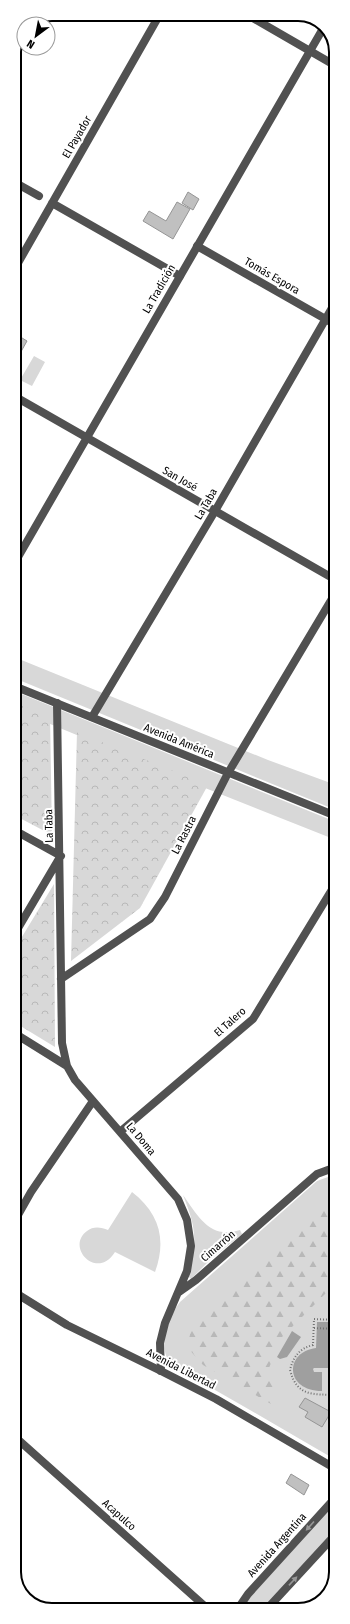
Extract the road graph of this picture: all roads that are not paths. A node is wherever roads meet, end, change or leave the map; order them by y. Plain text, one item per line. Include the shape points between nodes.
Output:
1 (156, 21) edge
2 (258, 21) edge
3 (321, 32) edge
4 (310, 51) junction
5 (329, 62) edge
6 (21, 186) edge
7 (39, 196) dead end
8 (52, 203) junction
9 (197, 246) junction
10 (21, 258) edge
11 (180, 276) junction
12 (329, 312) edge
13 (325, 319) junction
14 (329, 322) edge
15 (21, 400) edge
16 (86, 437) junction
17 (214, 511) junction
18 (21, 552) edge
19 (329, 576) edge
20 (329, 604) edge
21 (21, 689) edge
22 (57, 703) junction
23 (92, 717) junction
24 (228, 773) junction
25 (329, 813) edge
26 (21, 834) edge
27 (61, 856) junction
28 (329, 894) edge
29 (21, 923) edge
30 (61, 979) junction
31 (21, 1037) edge
32 (67, 1066) junction
33 (93, 1101) junction
34 (121, 1131) junction
35 (329, 1170) edge
36 (21, 1210) edge
37 (178, 1292) junction
38 (21, 1296) edge
39 (161, 1371) junction
40 (21, 1442) edge
41 (329, 1465) edge
42 (329, 1505) edge
43 (329, 1542) edge
44 (201, 1603) edge
45 (242, 1603) edge
46 (272, 1603) edge

1 - 8 street, El Payador
2 - 4 street
3 - 4 street, La Tradición
4 - 5 street
4 - 9 street, La Tradición
6 - 7 street
8 - 10 street, El Payador
8 - 11 street
9 - 11 street, La Tradición
9 - 13 street, Tomás Espora
11 - 16 street, La Tradición
12 - 13 street, La Taba
13 - 14 street, Tomás Espora
13 - 17 street, La Taba
15 - 16 street, San José
16 - 17 street, San José
16 - 18 street, La Tradición
17 - 19 street, San José
17 - 23 street, La Taba
20 - 24 street, La Rastra
21 - 22 street, Avenida América
22 - 23 street, Avenida América
22 - 27 street, La Taba
23 - 24 street, Avenida América
24 - 25 street, Avenida América
24 - 30 street, La Rastra via 165,897 150,919
26 - 27 street
27 - 29 street, La Taba
27 - 30 street
28 - 34 street, El Talero via 253,1019
30 - 32 street via 62,1043
31 - 32 street, La Doma
32 - 33 street, La Doma
33 - 34 street, La Doma
33 - 36 street
34 - 37 street, La Doma via 178,1199 187,1220 191,1246 186,1272
35 - 37 street, Cimarrón via 317,1174 196,1280
37 - 39 street via 165,1323 160,1344
38 - 39 street, Avenida Libertad via 67,1325
39 - 41 street, Avenida Libertad via 216,1399
40 - 44 street, Acapulco
42 -> 45 street, Avenida Argentina
46 -> 43 street

